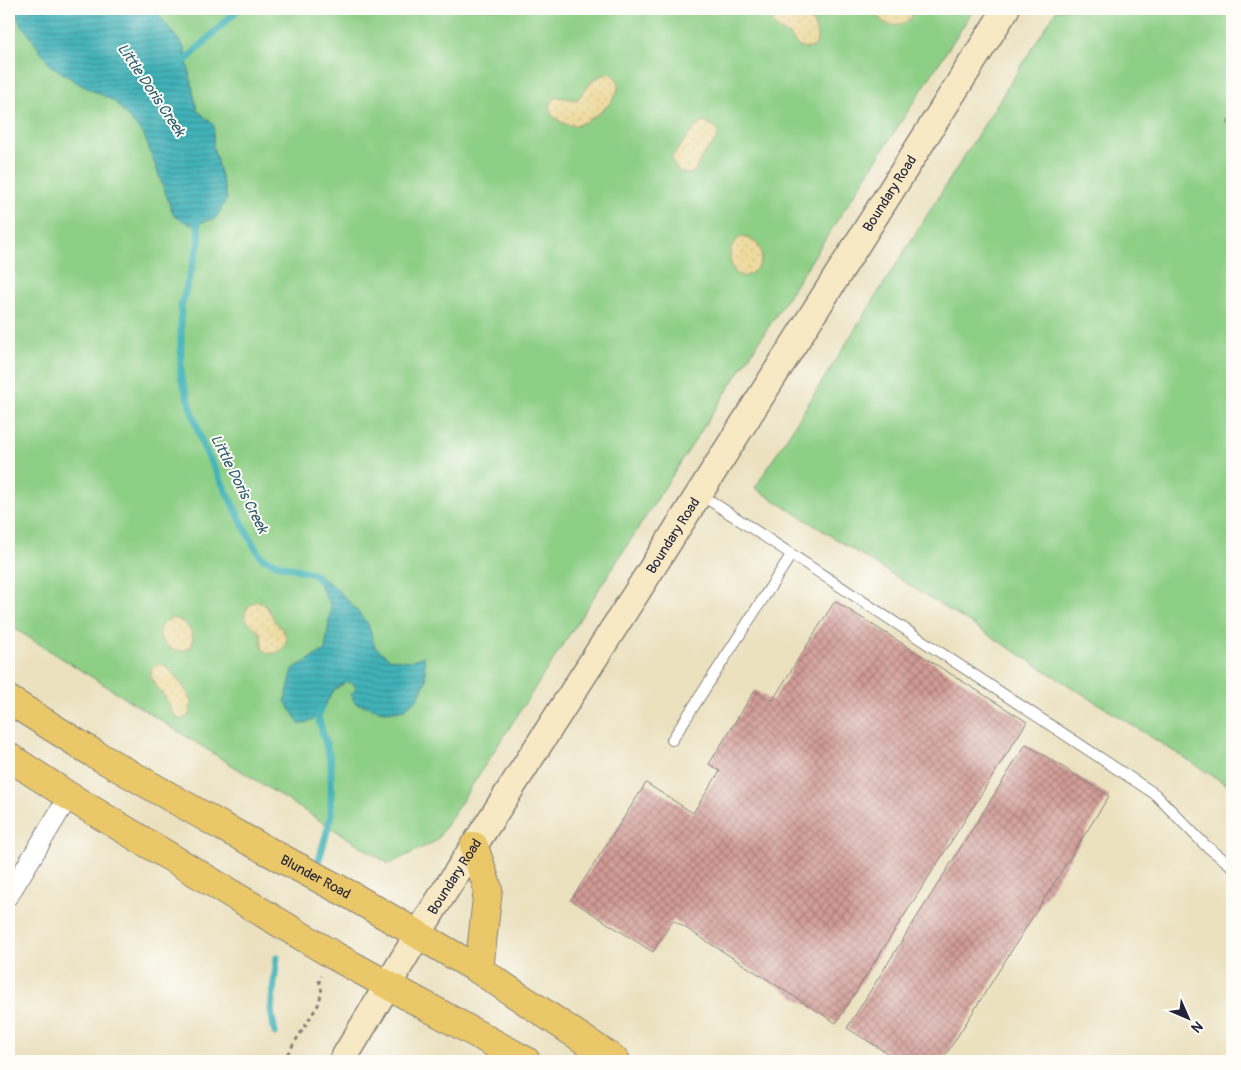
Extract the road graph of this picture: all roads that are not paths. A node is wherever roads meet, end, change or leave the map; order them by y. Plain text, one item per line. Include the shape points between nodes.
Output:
1 (1006, 9) edge
2 (699, 493) junction
3 (791, 555) junction
4 (9, 700) edge
5 (672, 740) dead end
6 (9, 757) edge
7 (67, 795) junction
8 (474, 846) junction
9 (1232, 866) edge
10 (9, 895) edge
11 (418, 935) junction
12 (479, 970) junction
13 (388, 984) junction
14 (342, 1061) edge
15 (526, 1061) edge
16 (616, 1061) edge

1 - 2 street, Boundary Road
2 - 3 lane
2 - 8 street, Boundary Road
3 - 5 lane
3 - 9 lane via 1155,794
4 - 11 main road, Blunder Road via 93,753
6 - 7 main road
7 - 10 street
7 - 13 main road via 333,955
8 - 11 street, Boundary Road
8 - 12 main road via 488,889
11 - 12 main road, Blunder Road
11 - 13 street, Boundary Road
12 - 16 main road, Blunder Road
13 - 14 street, Boundary Road
13 - 15 main road

